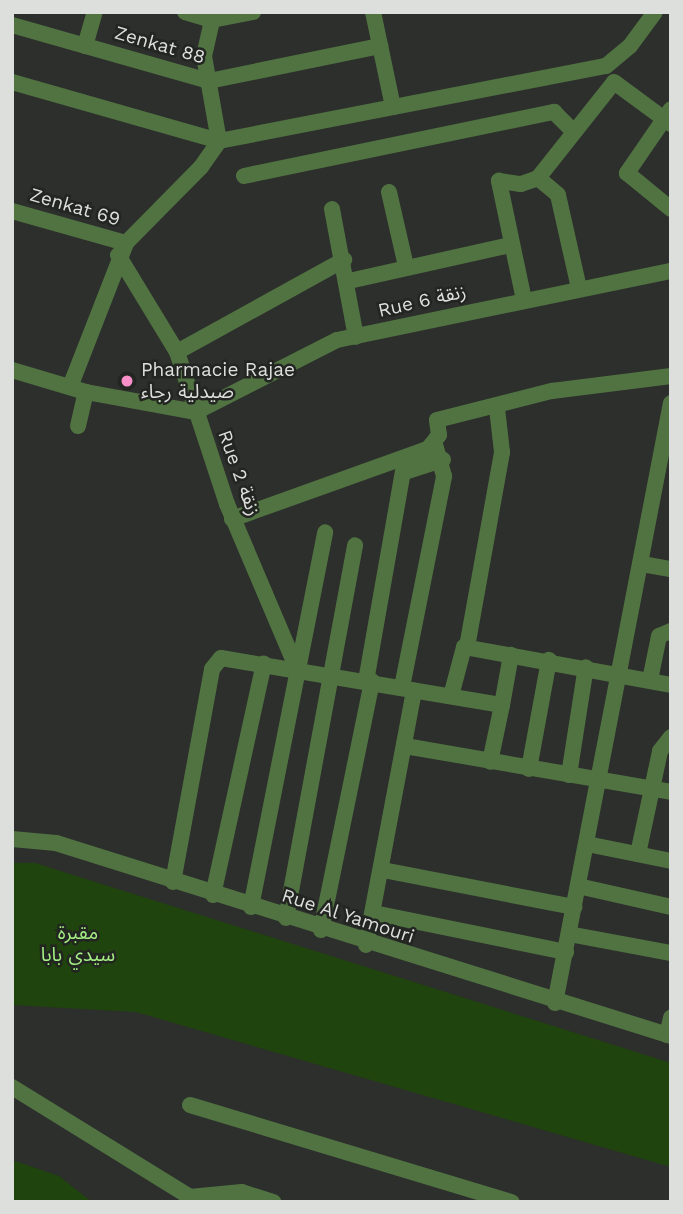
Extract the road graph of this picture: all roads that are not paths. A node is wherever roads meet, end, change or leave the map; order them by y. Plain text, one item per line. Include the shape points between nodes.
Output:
1 (95, 12) edge
2 (185, 12) edge
3 (253, 12) edge
4 (373, 12) edge
5 (655, 12) edge
6 (213, 16) edge
7 (12, 24) edge
8 (85, 46) junction
9 (380, 47) junction
10 (209, 81) junction
11 (12, 82) edge
12 (393, 107) junction
13 (668, 117) edge
14 (573, 131) junction
15 (219, 141) junction
16 (244, 176) dead end
17 (538, 178) junction
18 (389, 192) dead end
19 (332, 209) dead end
20 (671, 209) edge
21 (12, 211) edge
22 (510, 245) junction
23 (122, 249) junction
24 (344, 260) junction
25 (406, 266) junction
26 (671, 271) edge
27 (349, 281) junction
28 (579, 288) junction
29 (524, 300) junction
30 (356, 337) junction
31 (177, 352) junction
32 (12, 370) edge
33 (671, 376) edge
34 (70, 387) junction
35 (86, 392) junction
36 (671, 403) edge
37 (497, 408) junction
38 (196, 412) junction
39 (670, 425) edge
40 (78, 426) dead end
41 (435, 445) junction
42 (443, 460) junction
43 (666, 464) edge
44 (405, 466) junction
45 (653, 510) junction
46 (671, 513) edge
47 (232, 519) junction
48 (325, 532) dead end
49 (355, 545) dead end
50 (642, 564) junction
51 (671, 569) edge
52 (671, 631) edge
53 (467, 647) junction
54 (511, 655) junction
55 (549, 660) junction
56 (264, 664) junction
57 (586, 667) junction
58 (298, 671) junction
59 (620, 674) junction
60 (332, 676) junction
61 (650, 680) junction
62 (369, 681) junction
63 (671, 685) edge
64 (408, 688) junction
65 (450, 696) junction
66 (502, 705) junction
67 (671, 737) edge
68 (405, 746) junction
69 (490, 762) junction
70 (529, 769) junction
71 (569, 775) junction
72 (599, 779) junction
73 (651, 789) junction
74 (671, 792) edge
75 (12, 839) edge
76 (587, 844) junction
77 (638, 854) junction
78 (671, 861) edge
79 (383, 870) junction
80 (173, 882) junction
81 (578, 886) junction
82 (213, 895) junction
83 (251, 907) junction
84 (574, 907) junction
85 (671, 907) edge
86 (374, 913) junction
87 (286, 918) junction
88 (321, 930) junction
89 (569, 934) junction
90 (366, 944) junction
91 (566, 951) junction
92 (671, 953) edge
93 (555, 1003) junction
94 (671, 1017) edge
95 (669, 1036) edge
96 (12, 1087) edge
97 (190, 1105) dead end
98 (194, 1199) edge
99 (273, 1202) edge
100 (512, 1202) edge

1 - 8 street
2 - 6 street
3 - 6 street
4 - 9 street
5 - 12 street via 630,46 606,66
6 - 10 street via 204,56
7 - 8 street, Zenkat 88
8 - 10 street, Zenkat 88
9 - 10 street, Zenkat 88
9 - 12 street
10 - 15 street
11 - 15 street
12 - 15 street
13 - 14 street via 614,82
13 - 20 street via 627,173
14 - 16 street via 554,112
14 - 17 street
15 - 23 street via 201,167
17 - 22 street via 521,184 499,181
17 - 28 street via 558,195
18 - 25 street
19 - 24 street
21 - 23 street, Zenkat 69
22 - 25 street
22 - 29 street
23 - 31 street, Rue 2 زنقة
23 - 34 street
24 - 27 street
24 - 31 street
25 - 27 street
26 - 28 street, Rue 6 زنقة
27 - 30 street
28 - 29 street, Rue 6 زنقة
29 - 30 street, Rue 6 زنقة
30 - 38 street, Rue 6 زنقة via 299,355
31 - 38 street, Rue 2 زنقة
32 - 34 street
33 - 37 street via 552,391
34 - 35 street
35 - 38 street
35 - 40 street
36 - 39 street
37 - 41 street via 437,420
37 - 53 street via 502,452
38 - 47 street, Rue 2 زنقة
39 - 43 street
41 - 42 street
41 - 44 street
42 - 44 street
42 - 64 street
43 - 45 street
44 - 47 street
44 - 62 street
45 - 46 street
45 - 50 street
47 - 58 street, Rue 2 زنقة
48 - 58 street
49 - 60 street
50 - 51 street
50 - 59 street
52 - 61 street via 659,636
53 - 54 street
53 - 65 street via 460,650
54 - 55 street
54 - 66 street
55 - 57 street
55 - 70 street
56 - 58 street
56 - 80 street via 225,657 212,669
56 - 82 street
57 - 59 street
57 - 71 street
58 - 60 street
58 - 83 street
59 - 61 street
59 - 72 street
60 - 62 street
60 - 87 street
61 - 63 street
62 - 64 street
62 - 88 street
64 - 65 street
64 - 68 street
65 - 66 street
66 - 69 street
67 - 73 street via 664,741
68 - 69 street
68 - 79 street
69 - 70 street
70 - 71 street
71 - 72 street
72 - 73 street
72 - 76 street
73 - 74 street
73 - 77 street
75 - 80 street, Rue Al Yamouri via 56,844
76 - 77 street
76 - 81 street
77 - 78 street
79 - 84 street
79 - 86 street
80 - 82 street, Rue Al Yamouri
81 - 84 street
81 - 85 street
82 - 83 street, Rue Al Yamouri
83 - 87 street, Rue Al Yamouri
84 - 89 street
86 - 90 street
86 - 91 street
87 - 88 street, Rue Al Yamouri
88 - 90 street, Rue Al Yamouri
89 - 91 street
89 - 92 street
90 - 93 street, Rue Al Yamouri
91 - 93 street
93 - 95 street, Rue Al Yamouri
94 - 95 street
96 - 98 street
97 - 100 street
98 - 99 street via 242,1192

